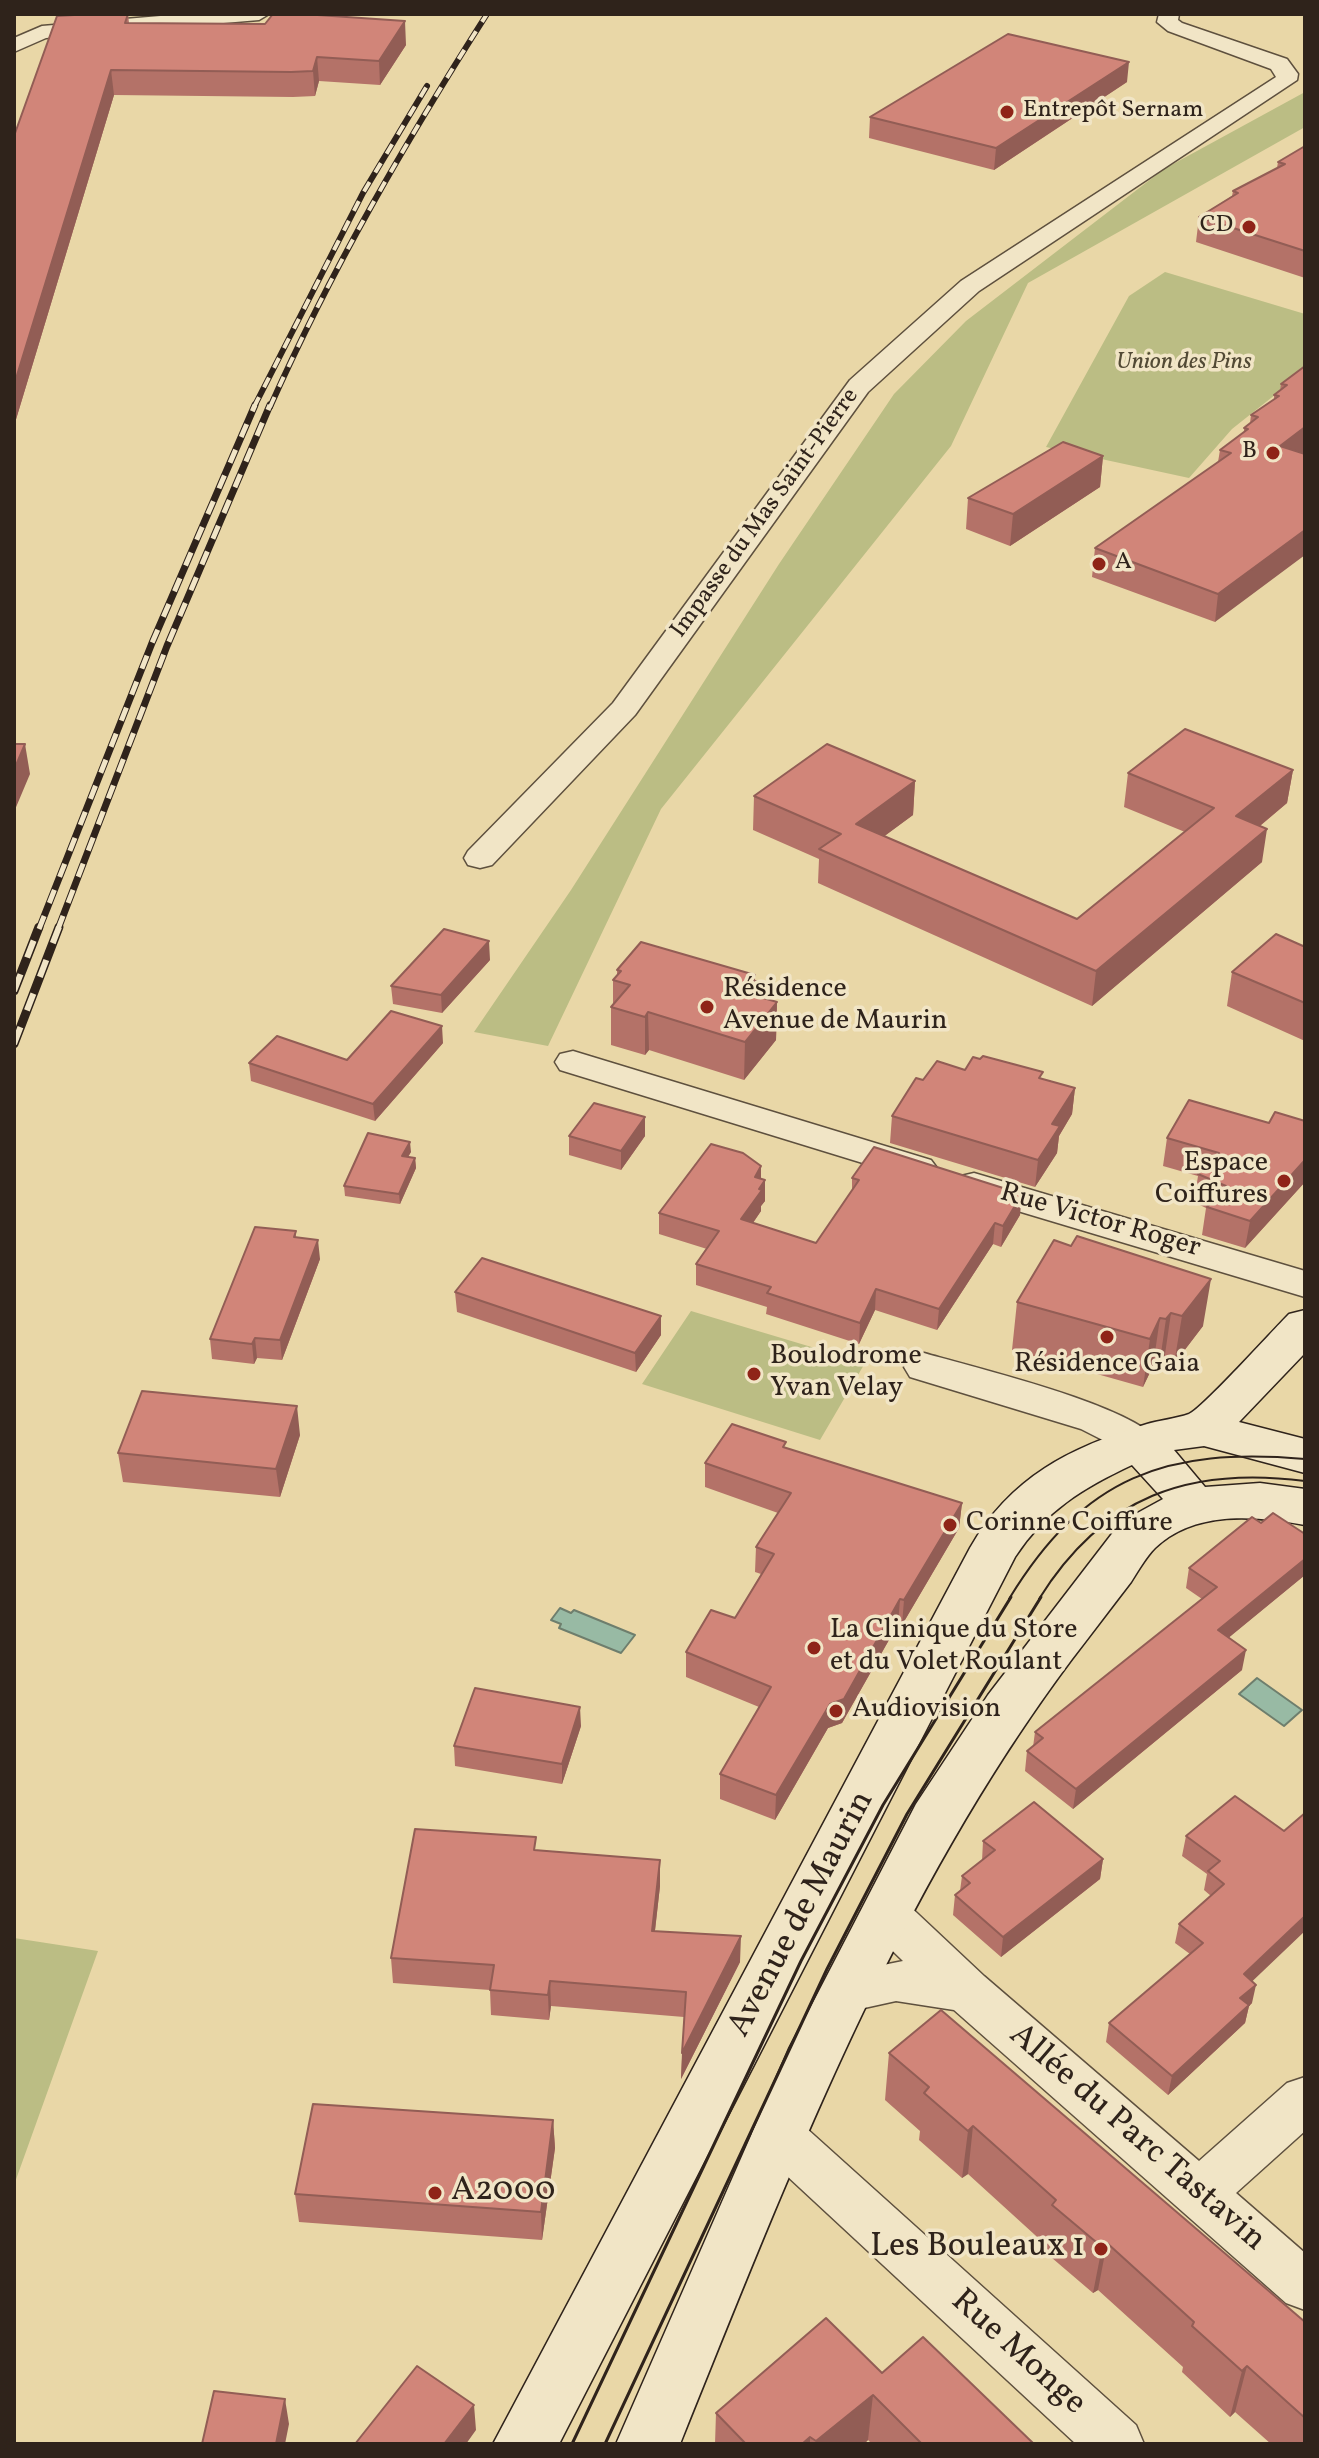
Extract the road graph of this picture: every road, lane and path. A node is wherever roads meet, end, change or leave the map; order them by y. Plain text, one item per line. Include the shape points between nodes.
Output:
1 (259, 14) edge
2 (1169, 14) edge
3 (14, 46) edge
4 (480, 858) dead end
5 (573, 1062) dead end
6 (1305, 1284) edge
7 (1305, 1325) edge
8 (924, 1367) dead end
9 (1204, 1429) junction
10 (1140, 1444) junction
11 (1305, 1456) edge
12 (1210, 1503) junction
13 (1305, 1507) edge
14 (885, 1913) junction
15 (846, 1991) junction
16 (967, 1991) junction
17 (1305, 2099) edge
18 (777, 2134) junction
19 (1197, 2195) junction
20 (1305, 2286) edge
21 (525, 2444) edge
22 (648, 2444) edge
23 (1116, 2444) edge

1 - 3 street via 42,32
2 - 4 street, Impasse du Mas Saint-Pierre via 1167,22 1175,27 1279,64 1286,80 970,286 859,386 624,709
5 - 6 street, Rue Victor Roger
7 - 9 street
8 - 10 street via 1095,1419
9 - 10 street, Avenue de Maurin via 1183,1429
9 - 11 street
10 - 12 street via 1178,1484
10 - 21 street, Avenue de Maurin via 1039,1494 995,1548
12 - 13 street
12 - 14 street via 1161,1517 1138,1535 989,1731
14 - 15 street
14 - 16 street, Allée du Parc Tastavin
15 - 16 street via 896,1980
15 - 18 street
16 - 19 street, Allée du Parc Tastavin
17 - 19 street
18 - 22 street
18 - 23 street, Rue Monge
19 - 20 street, Allée du Parc Tastavin

